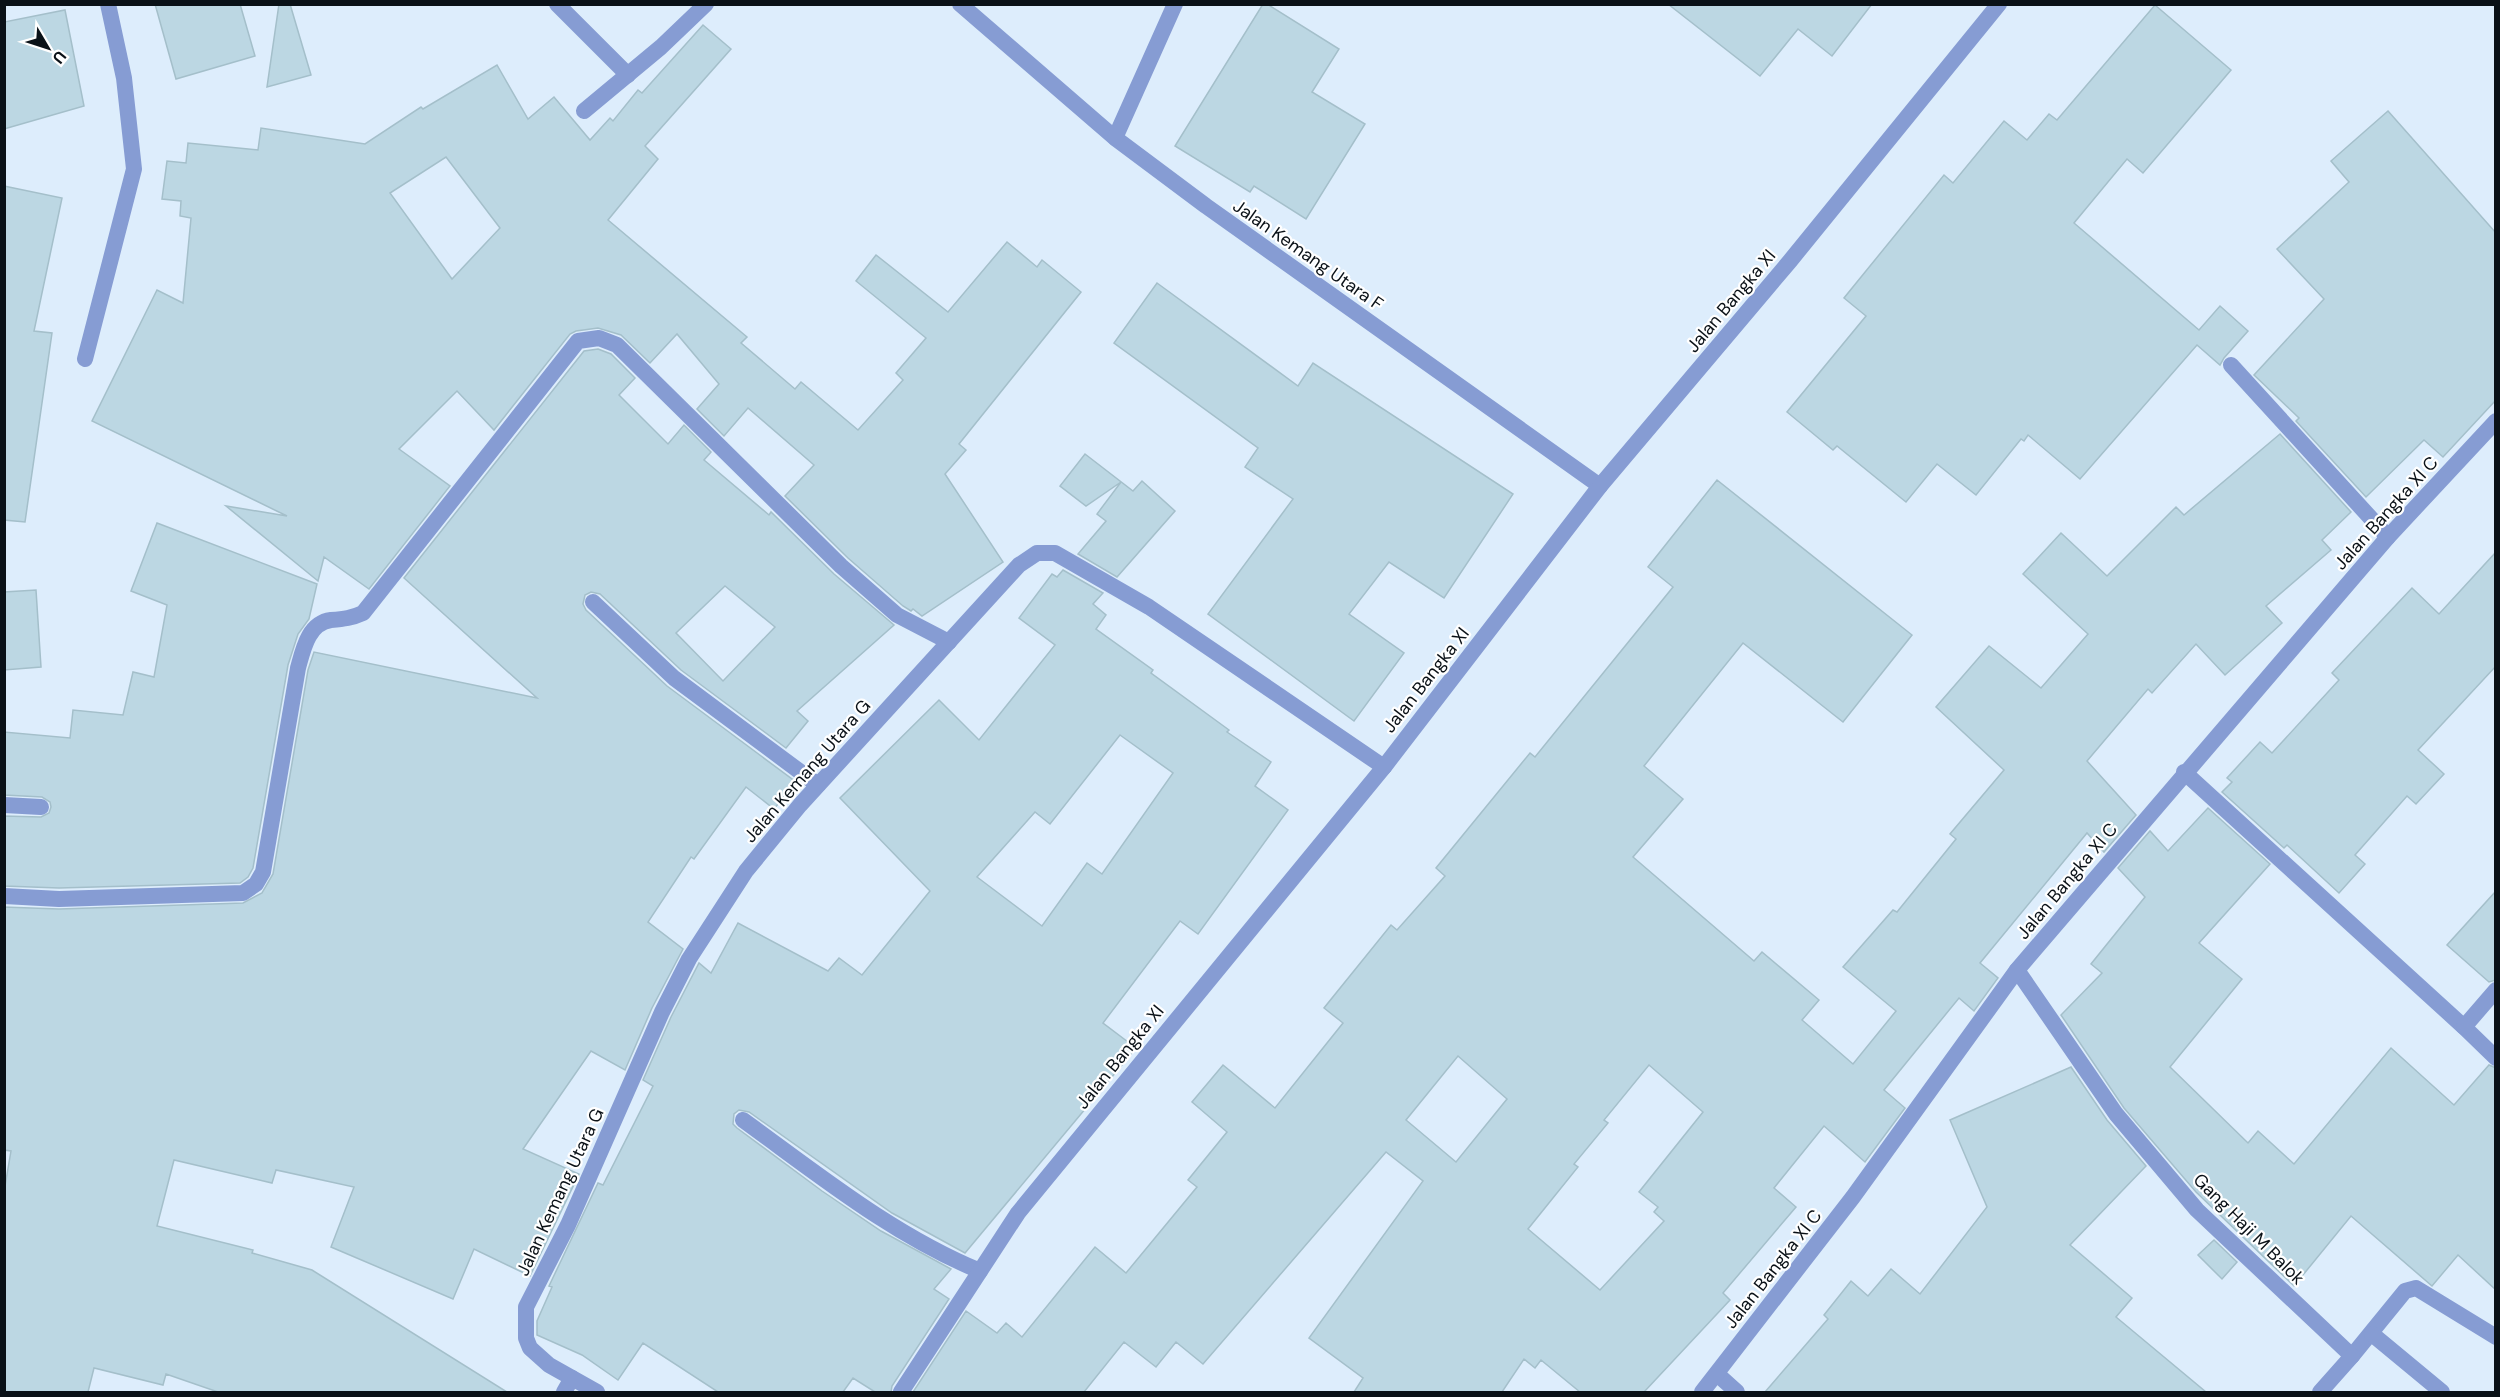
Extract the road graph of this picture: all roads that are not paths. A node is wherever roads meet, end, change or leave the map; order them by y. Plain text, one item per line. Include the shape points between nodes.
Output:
1 (108, 4) edge
2 (557, 4) edge
3 (706, 4) edge
4 (960, 4) edge
5 (1175, 4) edge
6 (1999, 4) edge
7 (628, 75) junction
8 (584, 111) dead end
9 (1115, 138) junction
10 (85, 359) dead end
11 (2231, 365) dead end
12 (2496, 421) edge
13 (1600, 486) junction
14 (2388, 537) junction
15 (593, 602) dead end
16 (949, 642) junction
17 (1384, 767) junction
18 (2184, 772) junction
19 (818, 784) junction
20 (4, 805) edge
21 (40, 807) dead end
22 (4, 896) edge
23 (2017, 970) junction
24 (2496, 990) edge
25 (2464, 1027) junction
26 (2496, 1058) edge
27 (743, 1120) dead end
28 (980, 1271) junction
29 (2372, 1334) junction
30 (2496, 1337) edge
31 (2352, 1356) junction
32 (1717, 1374) junction
33 (568, 1385) edge
34 (597, 1392) edge
35 (901, 1392) edge
36 (1702, 1392) edge
37 (1737, 1392) edge
38 (2320, 1392) edge
39 (2442, 1392) edge

1 - 10 street via 124,78 134,169
2 - 7 street
3 - 7 street
4 - 9 street, Jalan Kemang Utara F
5 - 9 street
6 - 13 street, Jalan Bangka XI
7 - 8 street
9 - 13 street, Jalan Kemang Utara F
11 - 14 street
12 - 14 street, Jalan Bangka XI C
13 - 17 street, Jalan Bangka XI
14 - 18 street, Jalan Bangka XI C
15 - 19 street via 674,678
16 - 17 street, Jalan Kemang Utara G via 1018,565 1037,552 1054,553 1149,607
16 - 19 street, Jalan Kemang Utara G
16 - 22 street via 897,615 841,566 617,345 599,338 578,341 363,612 350,620 328,620 306,640 263,872 256,885 243,893 59,899
17 - 28 street, Jalan Bangka XI via 1018,1213
18 - 23 street, Jalan Bangka XI C
18 - 25 street
19 - 33 street, Jalan Kemang Utara G via 746,871 689,958 568,1225 526,1307 526,1338 530,1348
20 - 21 street
23 - 31 street, Gang Haji M Balok via 2116,1114 2197,1210
23 - 32 street, Jalan Bangka XI C via 1853,1197
24 - 25 street
25 - 26 street
27 - 28 street via 877,1216 941,1255
28 - 35 street, Jalan Bangka XI
29 - 30 street via 2406,1291 2416,1288
29 - 31 street
29 - 39 street
31 - 38 street
32 - 36 street, Jalan Bangka XI C
32 - 37 street
33 - 34 street, Jalan Kemang Utara G

